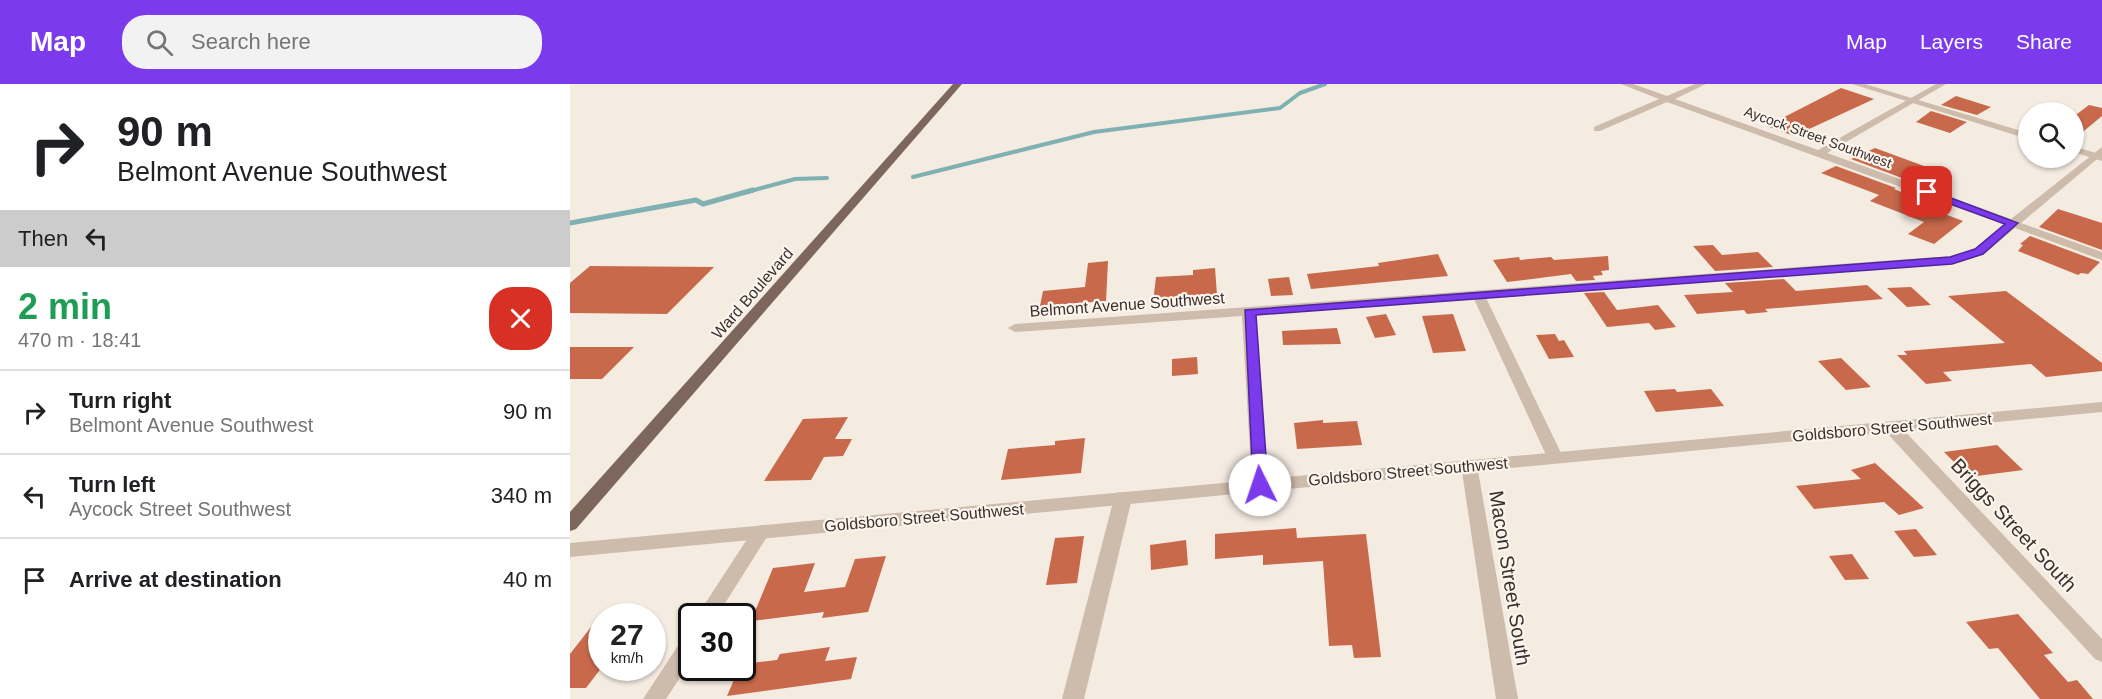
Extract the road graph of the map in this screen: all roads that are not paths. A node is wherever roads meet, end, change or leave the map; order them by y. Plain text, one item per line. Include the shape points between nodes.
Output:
1 (958, 84) edge
2 (1625, 84) edge
3 (1702, 84) edge
4 (1856, 84) edge
5 (1942, 84) edge
6 (1667, 99) junction
7 (1911, 101) junction
8 (1597, 129) dead end
9 (2018, 133) edge
10 (2084, 152) edge
11 (1820, 154) junction
12 (2100, 155) edge
13 (2013, 223) junction
14 (2102, 256) edge
15 (1479, 296) junction
16 (1250, 312) junction
17 (1015, 328) dead end
18 (2102, 407) edge
19 (1892, 428) junction
20 (1555, 457) junction
21 (1469, 465) junction
22 (1260, 485) junction
23 (1123, 498) junction
24 (570, 524) edge
25 (761, 532) junction
26 (570, 550) edge
27 (715, 603) edge
28 (2102, 653) edge
29 (678, 662) edge
30 (654, 699) edge
31 (1073, 699) edge
32 (1507, 699) edge

1 - 24 main road, Ward Boulevard
2 - 6 street, Aycock Street Southwest
3 - 6 street
4 - 7 street
5 - 7 street
6 - 8 street
6 - 11 street, Aycock Street Southwest
7 - 9 street
7 - 11 street
10 - 12 street
11 - 13 street, Aycock Street Southwest
12 - 13 street, Belmont Avenue Southwest
13 - 14 street, Aycock Street Southwest
13 - 15 street, Belmont Avenue Southwest via 1979,252 1952,260
15 - 16 street, Belmont Avenue Southwest
15 - 20 street
16 - 17 street, Belmont Avenue Southwest
16 - 22 street
18 - 19 street, Goldsboro Street Southwest
19 - 20 street, Goldsboro Street Southwest
19 - 28 street, Briggs Street South
20 - 21 street, Goldsboro Street Southwest
21 - 22 street, Goldsboro Street Southwest
21 - 32 street, Macon Street South
22 - 23 street, Goldsboro Street Southwest
23 - 25 street, Goldsboro Street Southwest
23 - 31 street
25 - 26 street, Goldsboro Street Southwest
25 - 27 street
29 - 30 street

